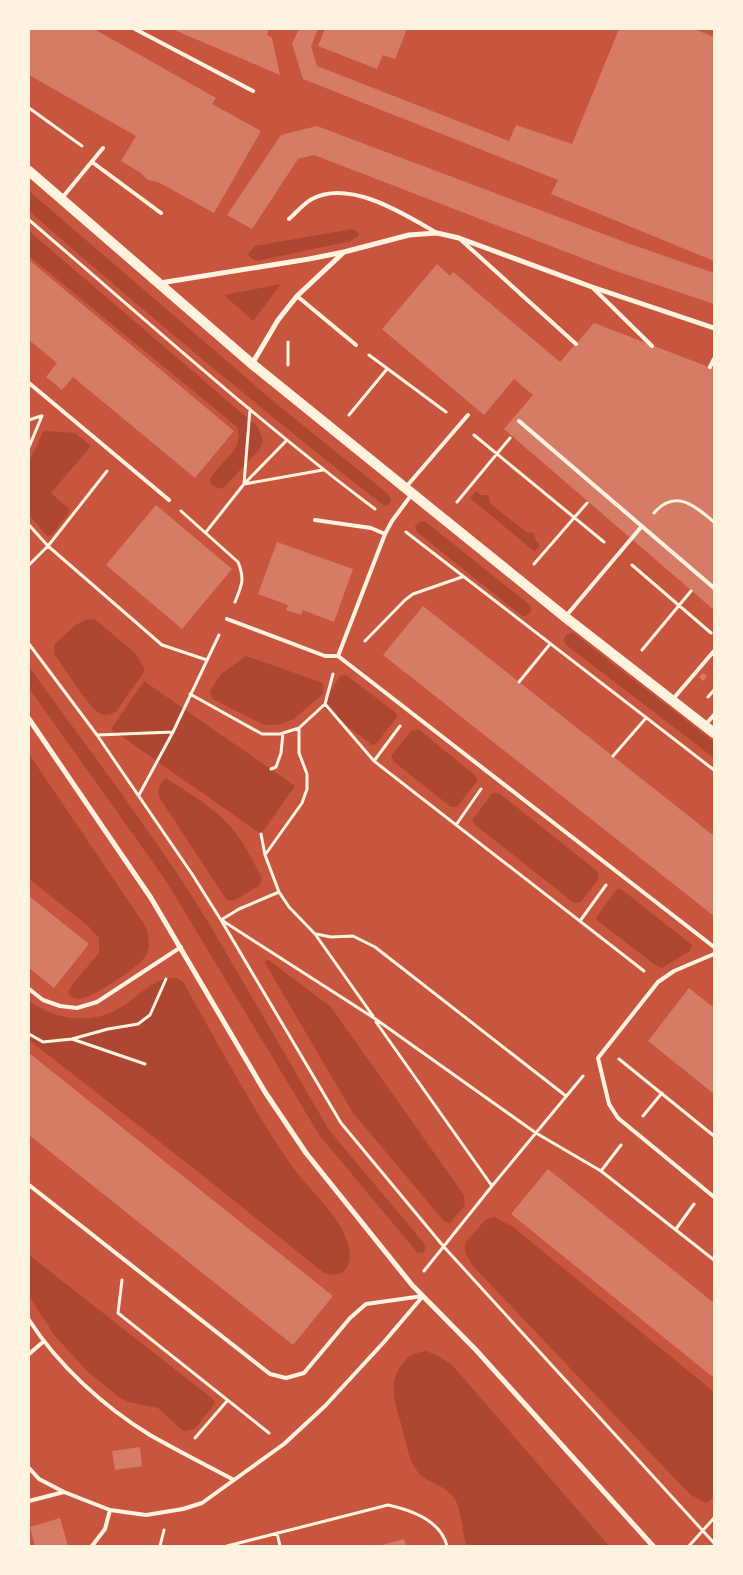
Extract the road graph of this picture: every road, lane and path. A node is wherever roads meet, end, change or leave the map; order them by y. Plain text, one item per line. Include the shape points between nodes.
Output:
1 (135, 29) edge
2 (253, 91) dead end
3 (29, 108) edge
4 (103, 148) dead end
5 (97, 156) junction
6 (92, 162) junction
7 (29, 171) edge
8 (61, 199) junction
9 (162, 214) dead end
10 (289, 219) dead end
11 (29, 220) edge
12 (437, 233) junction
13 (459, 238) junction
14 (344, 252) junction
15 (157, 283) junction
16 (592, 287) junction
17 (297, 296) junction
18 (714, 328) edge
19 (576, 344) dead end
20 (356, 345) dead end
21 (652, 346) dead end
22 (364, 351) dead end
23 (714, 359) edge
24 (252, 364) junction
25 (710, 367) dead end
26 (387, 369) junction
27 (29, 383) edge
28 (250, 409) junction
29 (349, 415) dead end
30 (468, 415) dead end
31 (43, 416) dead end
32 (521, 422) joint
33 (461, 424) junction
34 (287, 440) junction
35 (29, 448) edge
36 (497, 454) junction
37 (118, 457) junction
38 (323, 470) junction
39 (244, 484) junction
40 (598, 489) junction
41 (408, 492) junction
42 (169, 500) joint
43 (457, 502) dead end
44 (574, 517) junction
45 (315, 520) dead end
46 (392, 521) junction
47 (714, 522) edge
48 (29, 525) edge
49 (642, 526) junction
50 (206, 532) junction
51 (386, 534) junction
52 (48, 546) junction
53 (618, 554) junction
54 (534, 564) dead end
55 (29, 565) edge
56 (462, 576) junction
57 (702, 578) junction
58 (714, 588) edge
59 (679, 605) junction
60 (565, 617) junction
61 (227, 619) junction
62 (714, 635) edge
63 (365, 641) dead end
64 (29, 644) edge
65 (550, 644) junction
66 (642, 650) dead end
67 (714, 651) edge
68 (338, 656) junction
69 (207, 660) junction
70 (519, 682) dead end
71 (714, 690) edge
72 (190, 694) junction
73 (706, 699) dead end
74 (671, 700) junction
75 (325, 704) junction
76 (410, 711) junction
77 (714, 716) edge
78 (646, 718) junction
79 (29, 719) edge
80 (705, 726) junction
81 (299, 728) junction
82 (174, 732) junction
83 (284, 733) junction
84 (714, 733) edge
85 (97, 735) junction
86 (613, 756) dead end
87 (374, 761) junction
88 (270, 769) dead end
89 (714, 770) edge
90 (492, 774) junction
91 (139, 795) junction
92 (456, 825) junction
93 (261, 834) dead end
94 (265, 855) junction
95 (616, 871) junction
96 (279, 892) junction
97 (221, 920) junction
98 (580, 921) junction
99 (315, 934) junction
100 (181, 947) junction
101 (714, 947) edge
102 (714, 954) edge
103 (658, 982) junction
104 (29, 989) edge
105 (374, 1018) junction
106 (29, 1034) edge
107 (72, 1039) junction
108 (606, 1048) junction
109 (598, 1058) junction
110 (145, 1064) dead end
111 (566, 1096) junction
112 (536, 1133) junction
113 (714, 1136) edge
114 (29, 1185) edge
115 (492, 1186) junction
116 (714, 1197) edge
117 (444, 1247) junction
118 (124, 1259) junction
119 (714, 1260) edge
120 (412, 1285) junction
121 (422, 1296) junction
122 (29, 1320) edge
123 (43, 1342) junction
124 (29, 1354) edge
125 (227, 1401) junction
126 (198, 1434) dead end
127 (284, 1444) junction
128 (29, 1468) edge
129 (234, 1480) junction
130 (64, 1492) junction
131 (29, 1501) edge
132 (110, 1510) junction
133 (714, 1518) edge
134 (703, 1531) junction
135 (277, 1533) junction
136 (714, 1543) edge
137 (92, 1546) edge
138 (226, 1546) edge
139 (280, 1546) edge
140 (447, 1546) edge
141 (653, 1546) edge
142 (689, 1546) edge

1 - 2 lane
3 - 5 path
4 - 5 lane
5 - 6 lane
6 - 8 lane
6 - 9 lane
7 - 8 main road
8 - 15 main road
10 - 12 lane via 311,199 332,192 355,195 397,210
11 - 28 path
12 - 13 street
12 - 14 street via 408,235
13 - 16 street
13 - 19 lane
14 - 15 street
14 - 17 street
15 - 24 main road
16 - 18 street
16 - 21 lane
17 - 20 lane
17 - 24 street via 278,320
22 - 26 path
23 - 25 lane
24 - 41 main road
26 - 29 path
26 - 33 path
27 - 37 lane
28 - 34 path
28 - 39 path
30 - 33 lane
31 - 35 path
32 - 36 path
32 - 40 lane
33 - 36 path
33 - 41 lane
34 - 38 path
34 - 39 path
36 - 43 path
36 - 44 path
37 - 42 lane
37 - 52 path
38 - 39 path
38 - 46 path
39 - 50 path
40 - 44 path
40 - 49 lane
41 - 46 lane
41 - 60 main road
42 - 50 path
44 - 53 path
44 - 54 path
45 - 51 lane via 371,528
46 - 51 lane
46 - 56 path
47 - 49 path via 694,506 680,500 666,502
48 - 52 path
49 - 53 lane
49 - 57 lane
50 - 61 path via 238,562 242,572 243,584
51 - 68 lane
52 - 55 path
52 - 69 path via 162,645
53 - 59 path
53 - 60 lane
56 - 63 path via 413,594
56 - 65 path
57 - 58 lane
57 - 59 path
59 - 62 path
59 - 66 path
60 - 74 main road
61 - 68 lane via 326,656
61 - 69 path
64 - 85 path
65 - 70 path
65 - 78 path
67 - 74 lane
68 - 75 path
68 - 76 lane
69 - 72 path
71 - 73 path
72 - 82 path
72 - 83 path via 262,734
74 - 80 main road
75 - 81 path
75 - 87 path
76 - 87 path
76 - 90 lane
77 - 80 lane
78 - 86 path
78 - 89 path
79 - 100 street
80 - 84 main road
81 - 83 path
81 - 94 path via 299,753 307,774 307,789 302,803
82 - 85 path
82 - 91 path
83 - 88 path via 276,767
85 - 91 path
87 - 92 path
90 - 92 path
90 - 95 lane
91 - 97 path
92 - 98 path
93 - 94 path
94 - 96 path
95 - 98 path
95 - 101 lane
96 - 97 path
96 - 99 path
97 - 105 path
97 - 117 path via 341,1123
98 - 103 path
99 - 105 path
99 - 111 path via 331,938 353,936 375,947
100 - 104 lane via 97,1002 77,1008 43,1000
100 - 107 path via 150,1015 138,1024
100 - 120 street via 265,1092 306,1153
102 - 103 lane via 674,971
103 - 108 lane
105 - 112 path
105 - 115 path
106 - 107 path via 43,1042
107 - 110 path
108 - 109 lane
108 - 113 path
109 - 111 path
109 - 116 lane via 608,1104 618,1118
111 - 112 path
112 - 115 path
112 - 119 path via 601,1170
114 - 118 lane
115 - 117 path
117 - 120 path
117 - 134 path
118 - 121 lane via 270,1374 286,1378 304,1373 350,1318 366,1304
118 - 125 path via 118,1313
120 - 121 street
121 - 127 lane via 325,1406
121 - 141 street via 476,1350
122 - 123 lane
123 - 124 lane
123 - 129 lane via 80,1380 121,1414 149,1434
125 - 126 path
125 - 127 path
127 - 129 lane
128 - 130 lane via 39,1479
129 - 132 lane via 202,1504 183,1509 146,1515
130 - 131 lane
130 - 132 lane
132 - 137 lane via 105,1529
133 - 134 path
134 - 136 path
134 - 142 path
135 - 138 path
135 - 139 path
135 - 140 path via 388,1505 408,1510 436,1526 446,1538

